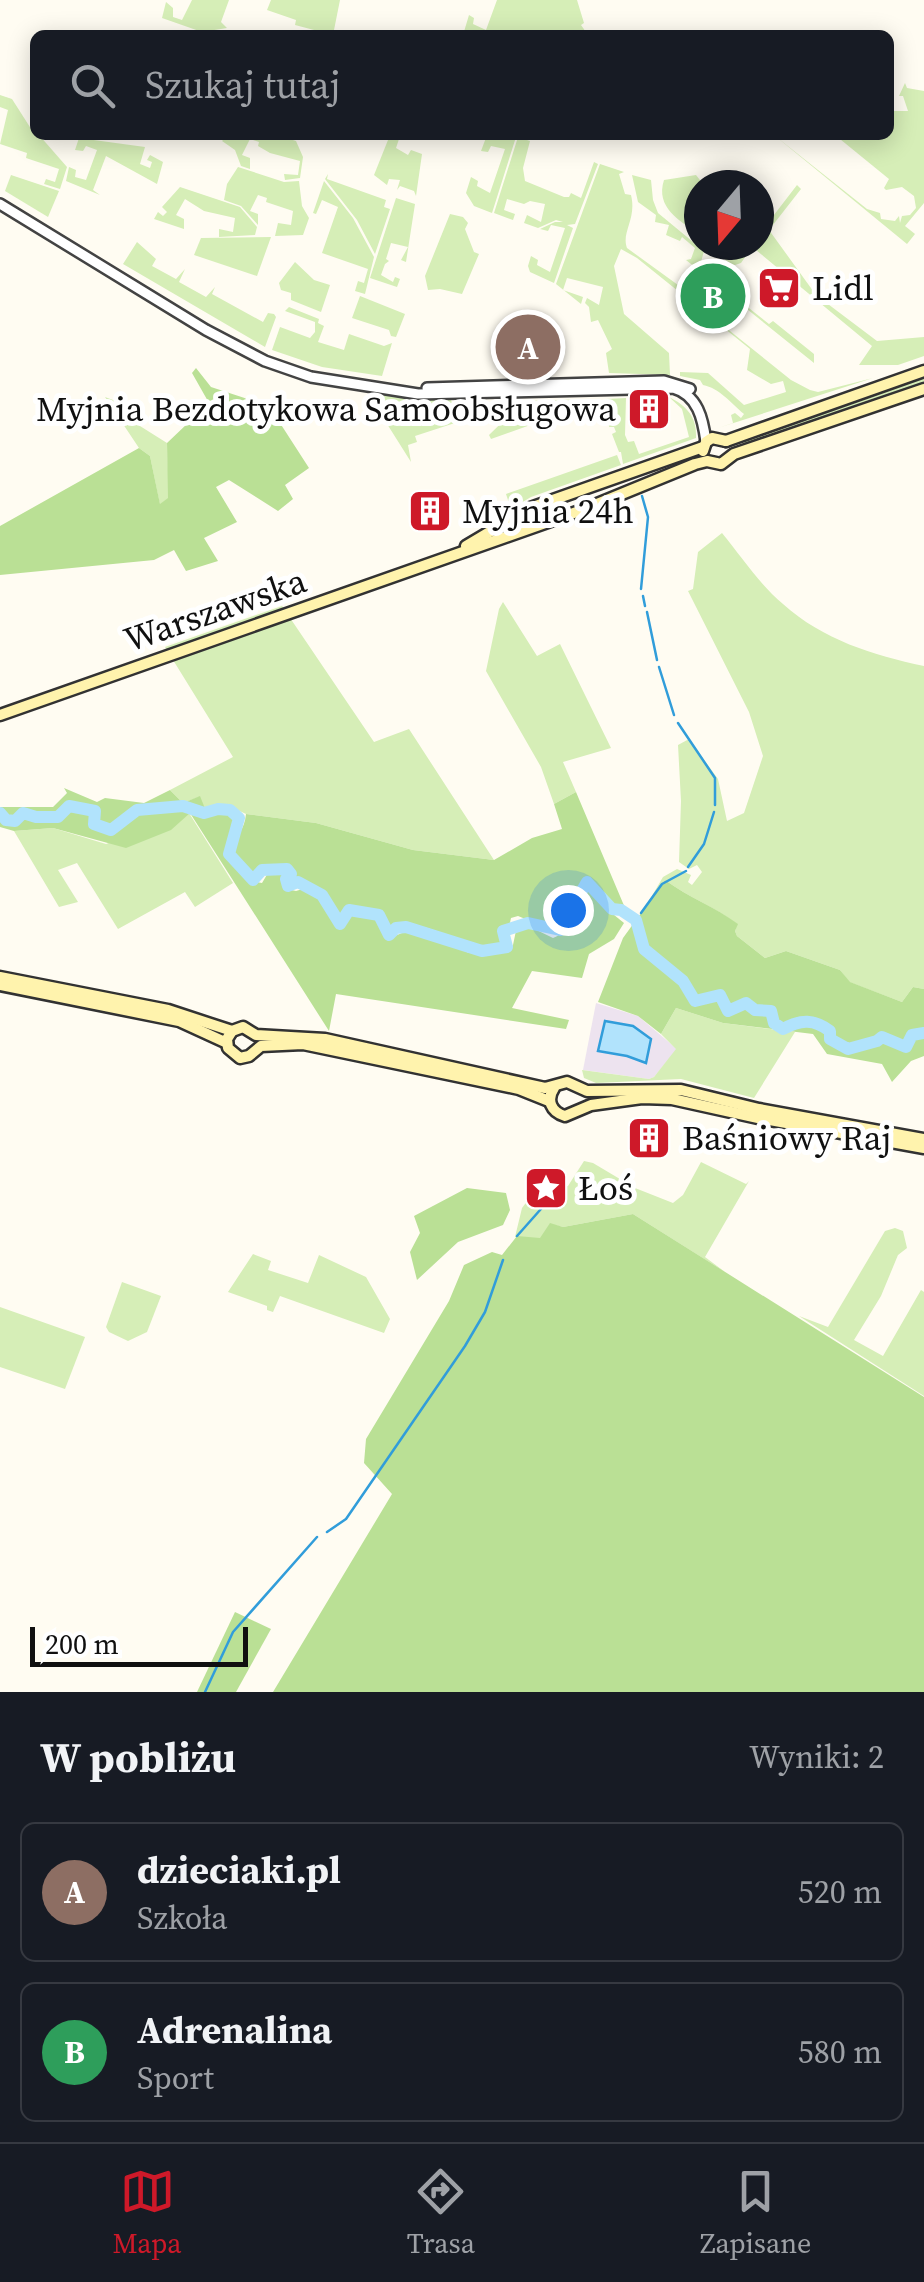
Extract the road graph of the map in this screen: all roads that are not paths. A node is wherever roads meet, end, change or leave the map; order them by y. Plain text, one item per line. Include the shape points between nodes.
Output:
1 (0, 204) edge
2 (924, 371) edge
3 (924, 389) edge
4 (713, 442) junction
5 (729, 456) junction
6 (707, 460) junction
7 (559, 499) junction
8 (566, 515) junction
9 (448, 557) junction
10 (0, 715) edge
11 (0, 981) edge
12 (256, 1035) junction
13 (230, 1037) junction
14 (257, 1049) junction
15 (554, 1088) junction
16 (580, 1088) junction
17 (550, 1101) junction
18 (581, 1109) junction
19 (924, 1139) edge
20 (924, 1148) edge

1 - 4 street via 236,347 311,378 418,394 674,388 695,402
2 - 4 main road, Warszawska
3 - 5 main road
4 - 5 main road via 730,448
4 - 6 main road
4 - 7 main road, Warszawska
5 - 6 main road, Warszawska via 718,464
6 - 8 main road, Warszawska
7 - 8 main road
7 - 9 main road, Warszawska via 513,516
8 - 9 main road, Warszawska
9 - 10 main road, Warszawska
11 - 13 main road via 181,1013
12 - 13 main road via 247,1028
12 - 14 main road
12 - 15 main road via 326,1039
13 - 14 main road via 231,1053 240,1058
14 - 17 main road via 324,1047
15 - 16 main road via 567,1082
15 - 17 main road
16 - 18 main road
16 - 19 main road via 681,1090
17 - 18 main road via 562,1116
18 - 20 main road via 672,1098

